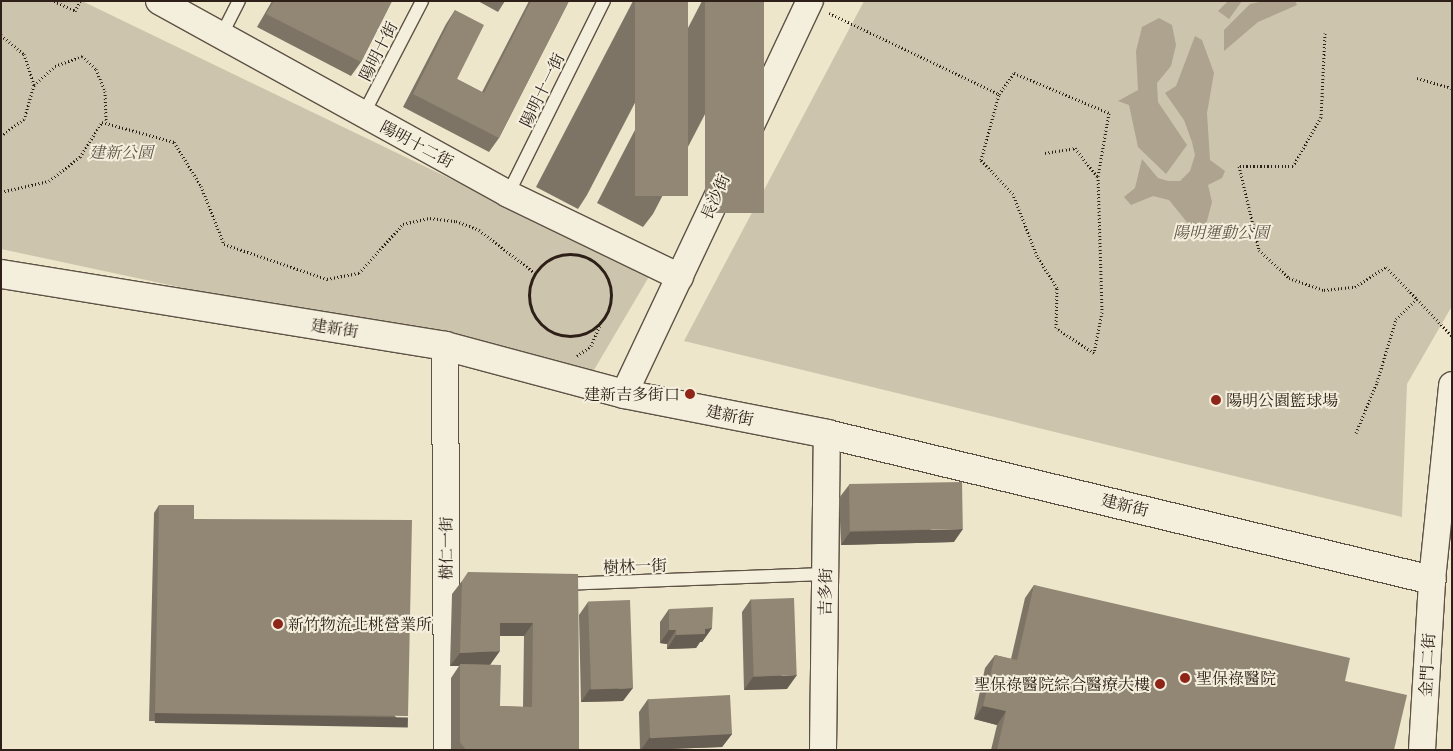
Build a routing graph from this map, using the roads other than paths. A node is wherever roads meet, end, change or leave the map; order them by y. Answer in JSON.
{"nodes":[{"id":1,"x":158,"y":1,"type":"edge"},
{"id":2,"x":239,"y":1,"type":"edge"},
{"id":3,"x":422,"y":1,"type":"edge"},
{"id":4,"x":604,"y":1,"type":"edge"},
{"id":5,"x":807,"y":2,"type":"edge"},
{"id":6,"x":221,"y":36,"type":"junction"},
{"id":7,"x":363,"y":115,"type":"junction"},
{"id":8,"x":508,"y":194,"type":"junction"},
{"id":9,"x":1,"y":274,"type":"edge"},
{"id":10,"x":680,"y":277,"type":"junction"},
{"id":11,"x":445,"y":346,"type":"junction"},
{"id":12,"x":1452,"y":385,"type":"edge"},
{"id":13,"x":624,"y":394,"type":"junction"},
{"id":14,"x":827,"y":434,"type":"junction"},
{"id":15,"x":825,"y":574,"type":"junction"},
{"id":16,"x":544,"y":584,"type":"edge"},
{"id":17,"x":1442,"y":584,"type":"edge"},
{"id":18,"x":446,"y":750,"type":"edge"},
{"id":19,"x":823,"y":750,"type":"edge"},
{"id":20,"x":1422,"y":750,"type":"edge"}],
"edges":[{"from":1,"to":6,"type":"street","name":"陽明十二街"},
{"from":2,"to":6,"type":"lane"},
{"from":3,"to":7,"type":"lane","name":"陽明十街"},
{"from":4,"to":8,"type":"lane","name":"陽明十一街"},
{"from":5,"to":10,"type":"street","name":"長沙街"},
{"from":6,"to":7,"type":"street","name":"陽明十二街"},
{"from":7,"to":8,"type":"street","name":"陽明十二街"},
{"from":8,"to":10,"type":"street","name":"陽明十二街"},
{"from":9,"to":11,"type":"street","name":"建新街"},
{"from":10,"to":13,"type":"street","name":"長沙街"},
{"from":11,"to":13,"type":"street","name":"建新街"},
{"from":11,"to":18,"type":"street","name":"樹仁一街"},
{"from":12,"to":17,"type":"street","name":"金門二街"},
{"from":13,"to":14,"type":"street","name":"建新街"},
{"from":14,"to":15,"type":"street","name":"吉多街"},
{"from":14,"to":17,"type":"street","name":"建新街"},
{"from":15,"to":16,"type":"lane","name":"樹林一街"},
{"from":15,"to":19,"type":"street","name":"吉多街"},
{"from":17,"to":20,"type":"street","name":"金門二街"}]}
